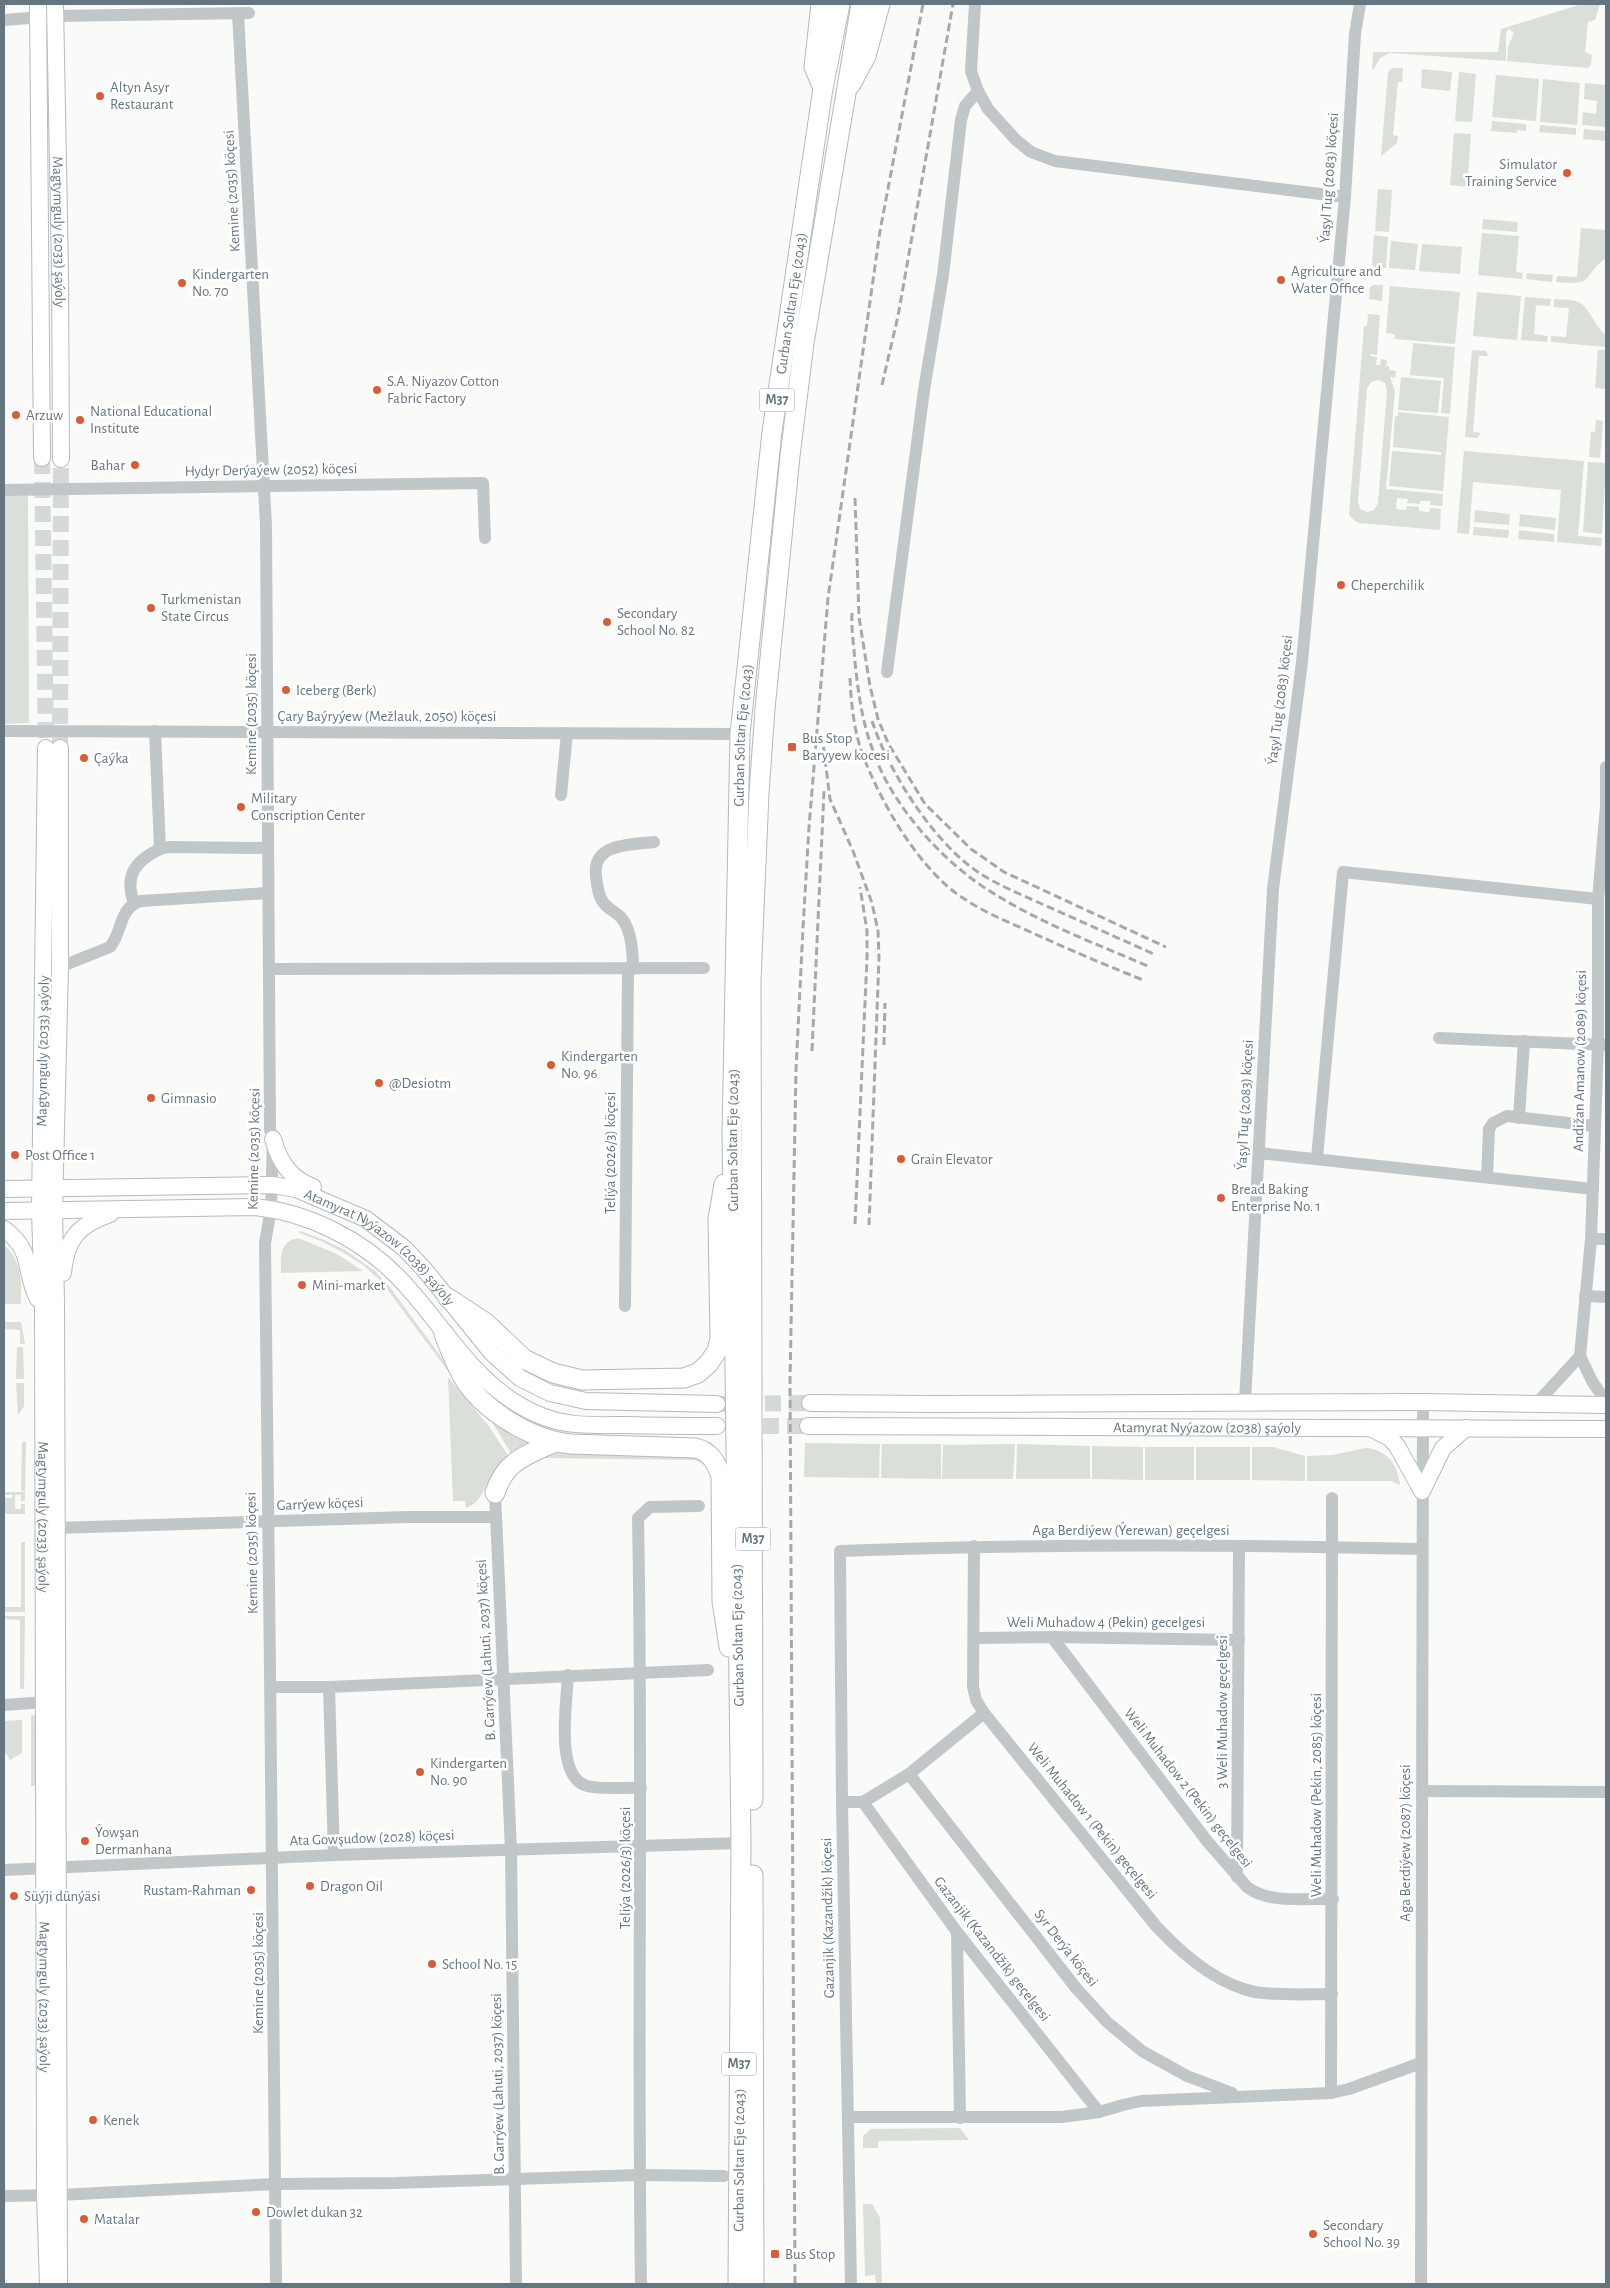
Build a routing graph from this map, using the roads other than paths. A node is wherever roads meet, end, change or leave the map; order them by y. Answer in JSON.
{"nodes":[{"id":1,"x":821,"y":4,"type":"edge"},
{"id":2,"x":840,"y":4,"type":"edge"},
{"id":3,"x":861,"y":4,"type":"edge"},
{"id":4,"x":880,"y":4,"type":"edge"},
{"id":5,"x":975,"y":4,"type":"edge"},
{"id":6,"x":1360,"y":4,"type":"edge"},
{"id":7,"x":38,"y":10,"type":"edge"},
{"id":8,"x":55,"y":10,"type":"edge"},
{"id":9,"x":4,"y":20,"type":"edge"},
{"id":10,"x":823,"y":88,"type":"junction"},
{"id":11,"x":978,"y":92,"type":"junction"},
{"id":12,"x":844,"y":98,"type":"junction"},
{"id":13,"x":1345,"y":197,"type":"junction"},
{"id":14,"x":42,"y":458,"type":"tunnel mouth"},
{"id":15,"x":61,"y":459,"type":"tunnel mouth"},
{"id":16,"x":265,"y":486,"type":"junction"},
{"id":17,"x":4,"y":490,"type":"edge"},
{"id":18,"x":485,"y":538,"type":"dead end"},
{"id":19,"x":887,"y":672,"type":"dead end"},
{"id":20,"x":4,"y":732,"type":"edge"},
{"id":21,"x":155,"y":732,"type":"junction"},
{"id":22,"x":267,"y":732,"type":"junction"},
{"id":23,"x":567,"y":733,"type":"junction"},
{"id":24,"x":740,"y":734,"type":"junction"},
{"id":25,"x":1606,"y":767,"type":"edge"},
{"id":26,"x":561,"y":795,"type":"dead end"},
{"id":27,"x":1606,"y":806,"type":"edge"},
{"id":28,"x":654,"y":842,"type":"dead end"},
{"id":29,"x":268,"y":848,"type":"junction"},
{"id":30,"x":160,"y":849,"type":"junction"},
{"id":31,"x":268,"y":893,"type":"junction"},
{"id":32,"x":1598,"y":899,"type":"junction"},
{"id":33,"x":134,"y":904,"type":"junction"},
{"id":34,"x":60,"y":967,"type":"junction"},
{"id":35,"x":704,"y":968,"type":"dead end"},
{"id":36,"x":269,"y":969,"type":"junction"},
{"id":37,"x":631,"y":969,"type":"junction"},
{"id":38,"x":1439,"y":1038,"type":"dead end"},
{"id":39,"x":1524,"y":1041,"type":"junction"},
{"id":40,"x":1602,"y":1045,"type":"edge"},
{"id":41,"x":1519,"y":1118,"type":"junction"},
{"id":42,"x":1599,"y":1130,"type":"edge"},
{"id":43,"x":732,"y":1134,"type":"junction"},
{"id":44,"x":273,"y":1139,"type":"junction"},
{"id":45,"x":1259,"y":1153,"type":"junction"},
{"id":46,"x":1317,"y":1158,"type":"junction"},
{"id":47,"x":1487,"y":1177,"type":"junction"},
{"id":48,"x":273,"y":1185,"type":"junction"},
{"id":49,"x":4,"y":1189,"type":"edge"},
{"id":50,"x":48,"y":1189,"type":"junction"},
{"id":51,"x":1593,"y":1189,"type":"junction"},
{"id":52,"x":129,"y":1209,"type":"junction"},
{"id":53,"x":271,"y":1209,"type":"junction"},
{"id":54,"x":47,"y":1210,"type":"junction"},
{"id":55,"x":4,"y":1211,"type":"edge"},
{"id":56,"x":366,"y":1219,"type":"junction"},
{"id":57,"x":4,"y":1230,"type":"edge"},
{"id":58,"x":1591,"y":1239,"type":"junction"},
{"id":59,"x":1606,"y":1239,"type":"edge"},
{"id":60,"x":1585,"y":1296,"type":"junction"},
{"id":61,"x":1606,"y":1297,"type":"edge"},
{"id":62,"x":448,"y":1298,"type":"junction"},
{"id":63,"x":50,"y":1305,"type":"junction"},
{"id":64,"x":625,"y":1306,"type":"dead end"},
{"id":65,"x":444,"y":1334,"type":"junction"},
{"id":66,"x":1580,"y":1356,"type":"junction"},
{"id":67,"x":1245,"y":1402,"type":"junction"},
{"id":68,"x":1422,"y":1402,"type":"junction"},
{"id":69,"x":810,"y":1403,"type":"tunnel mouth"},
{"id":70,"x":1606,"y":1403,"type":"edge"},
{"id":71,"x":717,"y":1404,"type":"tunnel mouth"},
{"id":72,"x":1536,"y":1404,"type":"junction"},
{"id":73,"x":717,"y":1426,"type":"dead end"},
{"id":74,"x":808,"y":1426,"type":"tunnel mouth"},
{"id":75,"x":1370,"y":1428,"type":"junction"},
{"id":76,"x":1422,"y":1428,"type":"junction"},
{"id":77,"x":1466,"y":1428,"type":"junction"},
{"id":78,"x":1606,"y":1429,"type":"edge"},
{"id":79,"x":555,"y":1442,"type":"junction"},
{"id":80,"x":1422,"y":1491,"type":"junction"},
{"id":81,"x":495,"y":1494,"type":"joint"},
{"id":82,"x":1332,"y":1498,"type":"dead end"},
{"id":83,"x":699,"y":1506,"type":"dead end"},
{"id":84,"x":495,"y":1517,"type":"junction"},
{"id":85,"x":267,"y":1522,"type":"junction"},
{"id":86,"x":56,"y":1528,"type":"junction"},
{"id":87,"x":974,"y":1546,"type":"junction"},
{"id":88,"x":1239,"y":1547,"type":"junction"},
{"id":89,"x":1330,"y":1547,"type":"junction"},
{"id":90,"x":1421,"y":1550,"type":"junction"},
{"id":91,"x":840,"y":1551,"type":"joint"},
{"id":92,"x":1052,"y":1637,"type":"junction"},
{"id":93,"x":974,"y":1638,"type":"junction"},
{"id":94,"x":1239,"y":1640,"type":"junction"},
{"id":95,"x":708,"y":1670,"type":"dead end"},
{"id":96,"x":641,"y":1672,"type":"junction"},
{"id":97,"x":568,"y":1675,"type":"junction"},
{"id":98,"x":503,"y":1678,"type":"junction"},
{"id":99,"x":271,"y":1687,"type":"junction"},
{"id":100,"x":330,"y":1687,"type":"junction"},
{"id":101,"x":45,"y":1702,"type":"junction"},
{"id":102,"x":4,"y":1705,"type":"edge"},
{"id":103,"x":739,"y":1705,"type":"junction"},
{"id":104,"x":984,"y":1713,"type":"junction"},
{"id":105,"x":908,"y":1774,"type":"junction"},
{"id":106,"x":641,"y":1788,"type":"junction"},
{"id":107,"x":1422,"y":1791,"type":"junction"},
{"id":108,"x":1606,"y":1792,"type":"edge"},
{"id":109,"x":842,"y":1802,"type":"junction"},
{"id":110,"x":863,"y":1802,"type":"junction"},
{"id":111,"x":741,"y":1843,"type":"junction"},
{"id":112,"x":641,"y":1846,"type":"junction"},
{"id":113,"x":511,"y":1850,"type":"junction"},
{"id":114,"x":334,"y":1855,"type":"junction"},
{"id":115,"x":273,"y":1858,"type":"junction"},
{"id":116,"x":51,"y":1868,"type":"junction"},
{"id":117,"x":4,"y":1870,"type":"edge"},
{"id":118,"x":1237,"y":1877,"type":"junction"},
{"id":119,"x":1332,"y":1899,"type":"junction"},
{"id":120,"x":957,"y":1932,"type":"junction"},
{"id":121,"x":1332,"y":1994,"type":"junction"},
{"id":122,"x":1421,"y":2063,"type":"junction"},
{"id":123,"x":1331,"y":2093,"type":"junction"},
{"id":124,"x":1237,"y":2095,"type":"junction"},
{"id":125,"x":1099,"y":2112,"type":"junction"},
{"id":126,"x":849,"y":2117,"type":"junction"},
{"id":127,"x":960,"y":2118,"type":"junction"},
{"id":128,"x":639,"y":2175,"type":"junction"},
{"id":129,"x":724,"y":2176,"type":"dead end"},
{"id":130,"x":515,"y":2179,"type":"junction"},
{"id":131,"x":276,"y":2184,"type":"junction"},
{"id":132,"x":52,"y":2195,"type":"junction"},
{"id":133,"x":4,"y":2196,"type":"edge"},
{"id":134,"x":48,"y":2284,"type":"edge"},
{"id":135,"x":59,"y":2284,"type":"edge"},
{"id":136,"x":276,"y":2284,"type":"edge"},
{"id":137,"x":516,"y":2284,"type":"edge"},
{"id":138,"x":641,"y":2284,"type":"edge"},
{"id":139,"x":738,"y":2284,"type":"edge"},
{"id":140,"x":754,"y":2284,"type":"edge"},
{"id":141,"x":851,"y":2284,"type":"edge"},
{"id":142,"x":1421,"y":2284,"type":"edge"}],
"edges":[{"from":1,"to":10,"type":"highway"},
{"from":2,"to":10,"type":"highway","name":"Gurban Soltan Eje (2043)","number":"M37"},
{"from":3,"to":12,"type":"highway","name":"Gurban Soltan Eje (2043)","number":"M37"},
{"from":4,"to":12,"type":"highway"},
{"from":5,"to":11,"type":"street"},
{"from":6,"to":13,"type":"street","name":"Ýaşyl Tug (2083) köçesi"},
{"from":7,"to":8,"type":"street"},
{"from":7,"to":9,"type":"street"},
{"from":7,"to":14,"type":"main road","name":"Magtymguly (2033) şaýoly"},
{"from":8,"to":15,"type":"main road","name":"Magtymguly (2033) şaýoly"},
{"from":8,"to":16,"type":"street","name":"Kemine (2035) köçesi"},
{"from":10,"to":24,"type":"highway","name":"Gurban Soltan Eje (2043)","number":"M37"},
{"from":11,"to":13,"type":"street"},
{"from":11,"to":19,"type":"street"},
{"from":12,"to":140,"type":"highway","name":"Gurban Soltan Eje (2043)","number":"M37"},
{"from":13,"to":45,"type":"street","name":"Ýaşyl Tug (2083) köçesi"},
{"from":16,"to":17,"type":"street","name":"Hydyr Derýaýew (2052) köçesi"},
{"from":16,"to":18,"type":"street","name":"Hydyr Derýaýew (2052) köçesi"},
{"from":16,"to":22,"type":"street","name":"Kemine (2035) köçesi"},
{"from":20,"to":21,"type":"street","name":"Çary Baýryýew (Mežlauk, 2050) köçesi"},
{"from":21,"to":22,"type":"street","name":"Çary Baýryýew (Mežlauk, 2050) köçesi"},
{"from":21,"to":30,"type":"street"},
{"from":22,"to":23,"type":"street","name":"Çary Baýryýew (Mežlauk, 2050) köçesi"},
{"from":22,"to":29,"type":"street","name":"Kemine (2035) köçesi"},
{"from":23,"to":24,"type":"street","name":"Çary Baýryýew (Mežlauk, 2050) köçesi"},
{"from":23,"to":26,"type":"street"},
{"from":24,"to":43,"type":"highway","name":"Gurban Soltan Eje (2043)","number":"M37"},
{"from":25,"to":27,"type":"street","name":"Andižan Amanow (2089) köçesi"},
{"from":27,"to":32,"type":"street","name":"Andižan Amanow (2089) köçesi"},
{"from":28,"to":37,"type":"street","name":"Teliýa (2026/3) köçesi"},
{"from":29,"to":30,"type":"street"},
{"from":29,"to":31,"type":"street","name":"Kemine (2035) köçesi"},
{"from":30,"to":33,"type":"street"},
{"from":31,"to":33,"type":"street"},
{"from":31,"to":36,"type":"street","name":"Kemine (2035) köçesi"},
{"from":32,"to":40,"type":"street","name":"Andižan Amanow (2089) köçesi"},
{"from":32,"to":46,"type":"street"},
{"from":33,"to":34,"type":"street"},
{"from":34,"to":50,"type":"main road","name":"Magtymguly (2033) şaýoly"},
{"from":34,"to":50,"type":"main road","name":"Magtymguly (2033) şaýoly"},
{"from":35,"to":37,"type":"street"},
{"from":36,"to":37,"type":"street"},
{"from":36,"to":44,"type":"street","name":"Kemine (2035) köçesi"},
{"from":37,"to":64,"type":"street","name":"Teliýa (2026/3) köçesi"},
{"from":38,"to":39,"type":"street"},
{"from":39,"to":40,"type":"street"},
{"from":39,"to":41,"type":"street"},
{"from":40,"to":42,"type":"street","name":"Andižan Amanow (2089) köçesi"},
{"from":41,"to":42,"type":"street"},
{"from":41,"to":47,"type":"street"},
{"from":42,"to":51,"type":"street","name":"Andižan Amanow (2089) köçesi"},
{"from":43,"to":62,"type":"highway"},
{"from":43,"to":103,"type":"highway","name":"Gurban Soltan Eje (2043)","number":"M37"},
{"from":44,"to":48,"type":"street","name":"Kemine (2035) köçesi"},
{"from":44,"to":56,"type":"main road"},
{"from":45,"to":46,"type":"street"},
{"from":45,"to":67,"type":"street","name":"Ýaşyl Tug (2083) köçesi"},
{"from":46,"to":47,"type":"street"},
{"from":47,"to":51,"type":"street"},
{"from":48,"to":50,"type":"main road","name":"Atamyrat Nyýazow (2038) şaýoly"},
{"from":48,"to":53,"type":"street","name":"Kemine (2035) köçesi"},
{"from":48,"to":56,"type":"main road","name":"Atamyrat Nyýazow (2038) şaýoly"},
{"from":49,"to":50,"type":"main road","name":"Atamyrat Nyýazow (2038) şaýoly"},
{"from":50,"to":54,"type":"main road","name":"Magtymguly (2033) şaýoly"},
{"from":51,"to":58,"type":"street","name":"Andižan Amanow (2089) köçesi"},
{"from":52,"to":53,"type":"main road","name":"Atamyrat Nyýazow (2038) şaýoly"},
{"from":52,"to":54,"type":"main road","name":"Atamyrat Nyýazow (2038) şaýoly"},
{"from":52,"to":63,"type":"main road"},
{"from":53,"to":65,"type":"main road","name":"Atamyrat Nyýazow (2038) şaýoly"},
{"from":53,"to":85,"type":"street","name":"Kemine (2035) köçesi"},
{"from":54,"to":55,"type":"main road","name":"Atamyrat Nyýazow (2038) şaýoly"},
{"from":54,"to":63,"type":"main road","name":"Magtymguly (2033) şaýoly"},
{"from":56,"to":62,"type":"main road","name":"Atamyrat Nyýazow (2038) şaýoly"},
{"from":57,"to":63,"type":"main road"},
{"from":58,"to":59,"type":"street"},
{"from":58,"to":60,"type":"street","name":"Andižan Amanow (2089) köçesi"},
{"from":60,"to":61,"type":"street"},
{"from":60,"to":66,"type":"street","name":"Andižan Amanow (2089) köçesi"},
{"from":62,"to":71,"type":"main road","name":"Atamyrat Nyýazow (2038) şaýoly"},
{"from":63,"to":86,"type":"main road","name":"Magtymguly (2033) şaýoly"},
{"from":63,"to":101,"type":"main road","name":"Magtymguly (2033) şaýoly"},
{"from":65,"to":73,"type":"main road","name":"Atamyrat Nyýazow (2038) şaýoly"},
{"from":65,"to":79,"type":"highway"},
{"from":66,"to":70,"type":"street"},
{"from":66,"to":72,"type":"street"},
{"from":67,"to":68,"type":"main road","name":"Atamyrat Nyýazow (2038) şaýoly"},
{"from":67,"to":69,"type":"main road","name":"Atamyrat Nyýazow (2038) şaýoly"},
{"from":68,"to":72,"type":"main road","name":"Atamyrat Nyýazow (2038) şaýoly"},
{"from":68,"to":76,"type":"street","name":"Aga Berdiýew (2087) köçesi"},
{"from":70,"to":72,"type":"main road","name":"Atamyrat Nyýazow (2038) şaýoly"},
{"from":74,"to":75,"type":"main road","name":"Atamyrat Nyýazow (2038) şaýoly"},
{"from":75,"to":76,"type":"main road","name":"Atamyrat Nyýazow (2038) şaýoly"},
{"from":75,"to":80,"type":"main road"},
{"from":76,"to":77,"type":"main road","name":"Atamyrat Nyýazow (2038) şaýoly"},
{"from":76,"to":80,"type":"street","name":"Aga Berdiýew (2087) köçesi"},
{"from":77,"to":78,"type":"main road","name":"Atamyrat Nyýazow (2038) şaýoly"},
{"from":77,"to":80,"type":"main road"},
{"from":79,"to":81,"type":"highway"},
{"from":79,"to":103,"type":"highway"},
{"from":80,"to":90,"type":"street","name":"Aga Berdiýew (2087) köçesi"},
{"from":81,"to":84,"type":"street","name":"B. Garrýew (Lahuti, 2037) köçesi"},
{"from":82,"to":89,"type":"street","name":"Weli Muhadow (Pekin, 2085) köçesi"},
{"from":83,"to":96,"type":"street","name":"Teliýa (2026/3) köçesi"},
{"from":84,"to":85,"type":"street","name":"Garrýew köçesi"},
{"from":84,"to":98,"type":"street","name":"B. Garrýew (Lahuti, 2037) köçesi"},
{"from":85,"to":86,"type":"street","name":"Garrýew köçesi"},
{"from":85,"to":99,"type":"street","name":"Kemine (2035) köçesi"},
{"from":86,"to":116,"type":"main road","name":"Magtymguly (2033) şaýoly"},
{"from":87,"to":88,"type":"street","name":"Aga Berdiýew (Ýerewan) geçelgesi"},
{"from":87,"to":91,"type":"street","name":"Aga Berdiýew (Ýerewan) geçelgesi"},
{"from":87,"to":93,"type":"street","name":"Weli Muhadow 1 (Pekin) geçelgesi"},
{"from":88,"to":89,"type":"street","name":"Aga Berdiýew (Ýerewan) geçelgesi"},
{"from":88,"to":94,"type":"street","name":"3 Weli Muhadow geçelgesi"},
{"from":89,"to":90,"type":"street","name":"Aga Berdiýew (Ýerewan) geçelgesi"},
{"from":89,"to":119,"type":"street","name":"Weli Muhadow (Pekin, 2085) köçesi"},
{"from":90,"to":107,"type":"street","name":"Aga Berdiýew (2087) köçesi"},
{"from":91,"to":109,"type":"street","name":"Gazanjik (Kazandžik) köçesi"},
{"from":92,"to":93,"type":"street","name":"Weli Muhadow 4 (Pekin) gecelgesi"},
{"from":92,"to":94,"type":"street","name":"Weli Muhadow 4 (Pekin) gecelgesi"},
{"from":92,"to":118,"type":"street","name":"Weli Muhadow 2 (Pekin) geçelgesi"},
{"from":93,"to":104,"type":"street","name":"Weli Muhadow 1 (Pekin) geçelgesi"},
{"from":94,"to":118,"type":"street","name":"3 Weli Muhadow geçelgesi"},
{"from":95,"to":96,"type":"street"},
{"from":96,"to":97,"type":"street"},
{"from":96,"to":106,"type":"street","name":"Teliýa (2026/3) köçesi"},
{"from":97,"to":98,"type":"street"},
{"from":97,"to":106,"type":"street"},
{"from":98,"to":100,"type":"street"},
{"from":98,"to":113,"type":"street","name":"B. Garrýew (Lahuti, 2037) köçesi"},
{"from":99,"to":100,"type":"street"},
{"from":99,"to":115,"type":"street","name":"Kemine (2035) köçesi"},
{"from":100,"to":114,"type":"street"},
{"from":101,"to":102,"type":"street"},
{"from":101,"to":116,"type":"main road","name":"Magtymguly (2033) şaýoly"},
{"from":103,"to":111,"type":"highway","name":"Gurban Soltan Eje (2043)","number":"M37"},
{"from":104,"to":105,"type":"street"},
{"from":104,"to":121,"type":"street","name":"Weli Muhadow 1 (Pekin) geçelgesi"},
{"from":105,"to":110,"type":"street"},
{"from":105,"to":124,"type":"street","name":"Syr Derýa köçesi"},
{"from":106,"to":112,"type":"street","name":"Teliýa (2026/3) köçesi"},
{"from":107,"to":108,"type":"street"},
{"from":107,"to":122,"type":"street","name":"Aga Berdiýew (2087) köçesi"},
{"from":109,"to":110,"type":"street"},
{"from":109,"to":126,"type":"street","name":"Gazanjik (Kazandžik) köçesi"},
{"from":110,"to":120,"type":"street","name":"Gazanjik (Kazandžik) geçelgesi"},
{"from":111,"to":112,"type":"street","name":"Ata Gowşudow (2028) köçesi"},
{"from":111,"to":139,"type":"highway","name":"Gurban Soltan Eje (2043)","number":"M37"},
{"from":112,"to":113,"type":"street","name":"Ata Gowşudow (2028) köçesi"},
{"from":112,"to":128,"type":"street","name":"Teliýa (2026/3) köçesi"},
{"from":113,"to":114,"type":"street","name":"Ata Gowşudow (2028) köçesi"},
{"from":113,"to":130,"type":"street","name":"B. Garrýew (Lahuti, 2037) köçesi"},
{"from":114,"to":115,"type":"street","name":"Ata Gowşudow (2028) köçesi"},
{"from":115,"to":116,"type":"street","name":"Ata Gowşudow (2028) köçesi"},
{"from":115,"to":131,"type":"street","name":"Kemine (2035) köçesi"},
{"from":116,"to":117,"type":"street","name":"Ata Gowşudow (2028) köçesi"},
{"from":116,"to":132,"type":"main road","name":"Magtymguly (2033) şaýoly"},
{"from":118,"to":119,"type":"street","name":"Weli Muhadow 2 (Pekin) geçelgesi"},
{"from":119,"to":121,"type":"street","name":"Weli Muhadow (Pekin, 2085) köçesi"},
{"from":120,"to":125,"type":"street","name":"Gazanjik (Kazandžik) geçelgesi"},
{"from":120,"to":127,"type":"street"},
{"from":121,"to":123,"type":"street","name":"Weli Muhadow (Pekin, 2085) köçesi"},
{"from":122,"to":123,"type":"street"},
{"from":122,"to":142,"type":"street","name":"Aga Berdiýew (2087) köçesi"},
{"from":123,"to":124,"type":"street"},
{"from":124,"to":125,"type":"street"},
{"from":125,"to":127,"type":"street"},
{"from":126,"to":127,"type":"street"},
{"from":126,"to":141,"type":"street","name":"Gazanjik (Kazandžik) köçesi"},
{"from":128,"to":129,"type":"street"},
{"from":128,"to":130,"type":"street"},
{"from":128,"to":138,"type":"street","name":"Teliýa (2026/3) köçesi"},
{"from":130,"to":131,"type":"street"},
{"from":130,"to":137,"type":"street","name":"B. Garrýew (Lahuti, 2037) köçesi"},
{"from":131,"to":132,"type":"street"},
{"from":131,"to":136,"type":"street","name":"Kemine (2035) köçesi"},
{"from":132,"to":133,"type":"street"},
{"from":132,"to":134,"type":"main road","name":"Magtymguly (2033) şaýoly"},
{"from":132,"to":135,"type":"main road","name":"Magtymguly (2033) şaýoly"}]}
